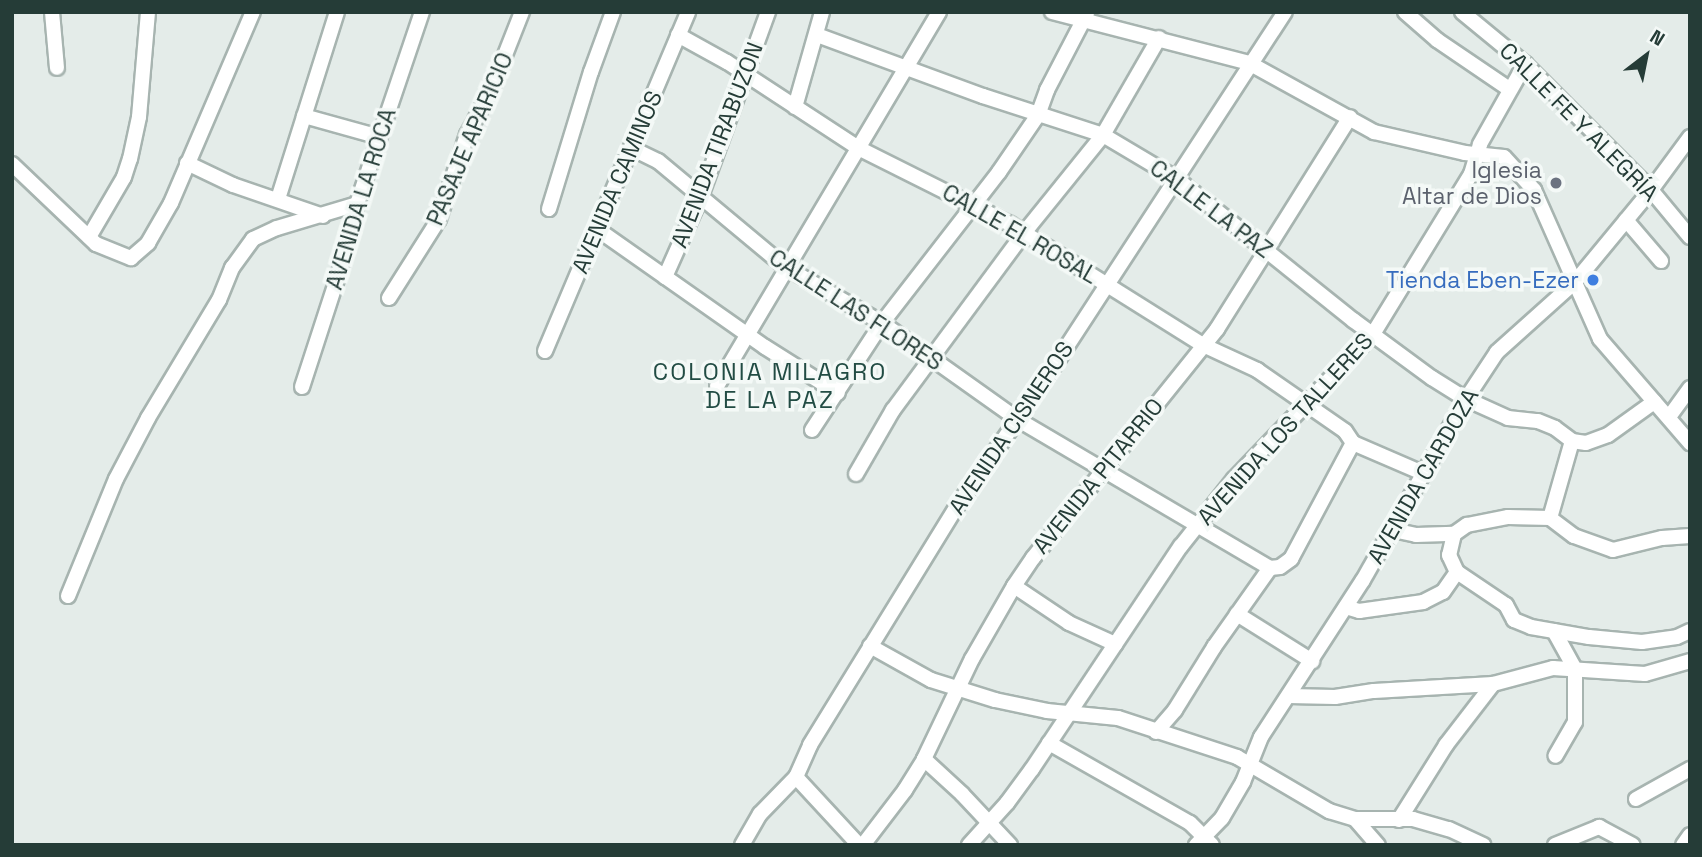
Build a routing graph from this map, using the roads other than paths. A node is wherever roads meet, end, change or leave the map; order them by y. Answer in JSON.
{"nodes":[{"id":1,"x":52,"y":12,"type":"edge"},
{"id":2,"x":148,"y":12,"type":"edge"},
{"id":3,"x":253,"y":12,"type":"edge"},
{"id":4,"x":337,"y":12,"type":"edge"},
{"id":5,"x":422,"y":12,"type":"edge"},
{"id":6,"x":522,"y":12,"type":"edge"},
{"id":7,"x":613,"y":12,"type":"edge"},
{"id":8,"x":688,"y":12,"type":"edge"},
{"id":9,"x":768,"y":12,"type":"edge"},
{"id":10,"x":822,"y":12,"type":"edge"},
{"id":11,"x":939,"y":12,"type":"edge"},
{"id":12,"x":1052,"y":12,"type":"edge"},
{"id":13,"x":1285,"y":12,"type":"edge"},
{"id":14,"x":1405,"y":12,"type":"edge"},
{"id":15,"x":1462,"y":12,"type":"edge"},
{"id":16,"x":1086,"y":16,"type":"edge"},
{"id":17,"x":817,"y":34,"type":"junction"},
{"id":18,"x":678,"y":35,"type":"junction"},
{"id":19,"x":1158,"y":38,"type":"junction"},
{"id":20,"x":1249,"y":63,"type":"junction"},
{"id":21,"x":1525,"y":64,"type":"junction"},
{"id":22,"x":57,"y":68,"type":"dead end"},
{"id":23,"x":906,"y":69,"type":"junction"},
{"id":24,"x":745,"y":75,"type":"junction"},
{"id":25,"x":1509,"y":89,"type":"junction"},
{"id":26,"x":795,"y":107,"type":"junction"},
{"id":27,"x":1038,"y":115,"type":"junction"},
{"id":28,"x":304,"y":116,"type":"junction"},
{"id":29,"x":1350,"y":117,"type":"junction"},
{"id":30,"x":1102,"y":135,"type":"junction"},
{"id":31,"x":379,"y":137,"type":"junction"},
{"id":32,"x":1690,"y":137,"type":"edge"},
{"id":33,"x":631,"y":148,"type":"junction"},
{"id":34,"x":860,"y":149,"type":"junction"},
{"id":35,"x":1477,"y":155,"type":"junction"},
{"id":36,"x":187,"y":163,"type":"junction"},
{"id":37,"x":12,"y":164,"type":"edge"},
{"id":38,"x":1177,"y":179,"type":"junction"},
{"id":39,"x":1651,"y":190,"type":"junction"},
{"id":40,"x":701,"y":196,"type":"junction"},
{"id":41,"x":278,"y":199,"type":"junction"},
{"id":42,"x":357,"y":204,"type":"junction"},
{"id":43,"x":972,"y":205,"type":"junction"},
{"id":44,"x":549,"y":209,"type":"dead end"},
{"id":45,"x":323,"y":216,"type":"junction"},
{"id":46,"x":1626,"y":220,"type":"junction"},
{"id":47,"x":597,"y":229,"type":"junction"},
{"id":48,"x":1024,"y":233,"type":"junction"},
{"id":49,"x":89,"y":237,"type":"junction"},
{"id":50,"x":1690,"y":237,"type":"edge"},
{"id":51,"x":1266,"y":251,"type":"junction"},
{"id":52,"x":1661,"y":261,"type":"dead end"},
{"id":53,"x":785,"y":267,"type":"junction"},
{"id":54,"x":666,"y":277,"type":"junction"},
{"id":55,"x":1575,"y":282,"type":"junction"},
{"id":56,"x":1107,"y":284,"type":"junction"},
{"id":57,"x":389,"y":298,"type":"dead end"},
{"id":58,"x":882,"y":323,"type":"junction"},
{"id":59,"x":747,"y":334,"type":"junction"},
{"id":60,"x":1373,"y":334,"type":"junction"},
{"id":61,"x":1203,"y":345,"type":"junction"},
{"id":62,"x":545,"y":351,"type":"dead end"},
{"id":63,"x":932,"y":359,"type":"junction"},
{"id":64,"x":717,"y":386,"type":"dead end"},
{"id":65,"x":302,"y":387,"type":"dead end"},
{"id":66,"x":1690,"y":388,"type":"edge"},
{"id":67,"x":838,"y":393,"type":"junction"},
{"id":68,"x":1466,"y":400,"type":"junction"},
{"id":69,"x":1654,"y":402,"type":"junction"},
{"id":70,"x":1308,"y":404,"type":"junction"},
{"id":71,"x":1669,"y":418,"type":"junction"},
{"id":72,"x":1017,"y":419,"type":"junction"},
{"id":73,"x":812,"y":430,"type":"dead end"},
{"id":74,"x":1353,"y":443,"type":"junction"},
{"id":75,"x":1690,"y":443,"type":"edge"},
{"id":76,"x":1572,"y":445,"type":"junction"},
{"id":77,"x":1105,"y":471,"type":"junction"},
{"id":78,"x":856,"y":474,"type":"dead end"},
{"id":79,"x":1424,"y":474,"type":"junction"},
{"id":80,"x":1550,"y":518,"type":"junction"},
{"id":81,"x":1197,"y":526,"type":"junction"},
{"id":82,"x":1393,"y":530,"type":"junction"},
{"id":83,"x":1454,"y":534,"type":"junction"},
{"id":84,"x":1690,"y":536,"type":"edge"},
{"id":85,"x":1270,"y":568,"type":"junction"},
{"id":86,"x":1457,"y":572,"type":"junction"},
{"id":87,"x":1014,"y":586,"type":"junction"},
{"id":88,"x":68,"y":596,"type":"dead end"},
{"id":89,"x":1346,"y":607,"type":"junction"},
{"id":90,"x":1237,"y":614,"type":"junction"},
{"id":91,"x":1554,"y":631,"type":"junction"},
{"id":92,"x":1690,"y":631,"type":"edge"},
{"id":93,"x":1115,"y":645,"type":"junction"},
{"id":94,"x":870,"y":646,"type":"junction"},
{"id":95,"x":1312,"y":661,"type":"junction"},
{"id":96,"x":1690,"y":661,"type":"edge"},
{"id":97,"x":1575,"y":668,"type":"junction"},
{"id":98,"x":1493,"y":684,"type":"junction"},
{"id":99,"x":958,"y":688,"type":"junction"},
{"id":100,"x":1289,"y":696,"type":"junction"},
{"id":101,"x":1068,"y":713,"type":"junction"},
{"id":102,"x":1156,"y":733,"type":"junction"},
{"id":103,"x":1049,"y":743,"type":"junction"},
{"id":104,"x":1555,"y":756,"type":"dead end"},
{"id":105,"x":924,"y":759,"type":"junction"},
{"id":106,"x":1250,"y":766,"type":"junction"},
{"id":107,"x":1690,"y":769,"type":"edge"},
{"id":108,"x":796,"y":777,"type":"junction"},
{"id":109,"x":1636,"y":799,"type":"dead end"},
{"id":110,"x":1355,"y":819,"type":"junction"},
{"id":111,"x":1399,"y":820,"type":"junction"},
{"id":112,"x":989,"y":822,"type":"junction"},
{"id":113,"x":1204,"y":842,"type":"edge"},
{"id":114,"x":742,"y":845,"type":"edge"},
{"id":115,"x":861,"y":845,"type":"edge"},
{"id":116,"x":968,"y":845,"type":"edge"},
{"id":117,"x":1010,"y":845,"type":"edge"},
{"id":118,"x":1378,"y":845,"type":"edge"},
{"id":119,"x":1483,"y":845,"type":"edge"},
{"id":120,"x":1555,"y":845,"type":"edge"},
{"id":121,"x":1633,"y":845,"type":"edge"}],
"edges":[{"from":1,"to":22,"type":"street"},
{"from":2,"to":49,"type":"street"},
{"from":3,"to":36,"type":"street"},
{"from":4,"to":28,"type":"street"},
{"from":5,"to":31,"type":"street","name":"AVENIDA LA ROCA"},
{"from":6,"to":57,"type":"street","name":"PASAJE APARICIO"},
{"from":7,"to":44,"type":"street"},
{"from":8,"to":18,"type":"street","name":"AVENIDA CAMINOS"},
{"from":9,"to":24,"type":"street","name":"AVENIDA TIRABUZON"},
{"from":10,"to":17,"type":"street"},
{"from":11,"to":23,"type":"street"},
{"from":12,"to":16,"type":"street"},
{"from":13,"to":20,"type":"street","name":"AVENIDA CISNEROS"},
{"from":14,"to":25,"type":"street"},
{"from":15,"to":21,"type":"street","name":"CALLE FE Y ALEGRÍA"},
{"from":16,"to":19,"type":"street"},
{"from":16,"to":27,"type":"street"},
{"from":17,"to":23,"type":"street","name":"CALLE LA PAZ"},
{"from":17,"to":26,"type":"street"},
{"from":18,"to":24,"type":"street","name":"CALLE EL ROSAL"},
{"from":18,"to":33,"type":"street","name":"AVENIDA CAMINOS"},
{"from":19,"to":20,"type":"street"},
{"from":19,"to":30,"type":"street"},
{"from":20,"to":29,"type":"street"},
{"from":20,"to":38,"type":"street","name":"AVENIDA CISNEROS"},
{"from":21,"to":25,"type":"street","name":"AVENIDA LOS TALLERES"},
{"from":21,"to":39,"type":"street","name":"CALLE FE Y ALEGRÍA"},
{"from":23,"to":27,"type":"street","name":"CALLE LA PAZ"},
{"from":23,"to":34,"type":"street"},
{"from":24,"to":26,"type":"street","name":"CALLE EL ROSAL"},
{"from":24,"to":40,"type":"street","name":"AVENIDA TIRABUZON"},
{"from":25,"to":35,"type":"street","name":"AVENIDA LOS TALLERES"},
{"from":26,"to":34,"type":"street","name":"CALLE EL ROSAL"},
{"from":27,"to":30,"type":"street","name":"CALLE LA PAZ"},
{"from":27,"to":43,"type":"street"},
{"from":28,"to":31,"type":"street"},
{"from":28,"to":41,"type":"street"},
{"from":29,"to":35,"type":"street"},
{"from":29,"to":51,"type":"street","name":"AVENIDA PITARRIO"},
{"from":30,"to":38,"type":"street","name":"CALLE LA PAZ"},
{"from":30,"to":48,"type":"street"},
{"from":31,"to":42,"type":"street","name":"AVENIDA LA ROCA"},
{"from":32,"to":39,"type":"street","name":"AVENIDA CARDOZA"},
{"from":33,"to":40,"type":"street","name":"CALLE LAS FLORES"},
{"from":33,"to":47,"type":"street","name":"AVENIDA CAMINOS"},
{"from":34,"to":43,"type":"street","name":"CALLE EL ROSAL"},
{"from":34,"to":53,"type":"street"},
{"from":35,"to":55,"type":"street"},
{"from":35,"to":60,"type":"street","name":"AVENIDA LOS TALLERES"},
{"from":36,"to":41,"type":"street"},
{"from":36,"to":49,"type":"street"},
{"from":37,"to":49,"type":"street"},
{"from":38,"to":51,"type":"street","name":"CALLE LA PAZ"},
{"from":38,"to":56,"type":"street","name":"AVENIDA CISNEROS"},
{"from":39,"to":46,"type":"street","name":"AVENIDA CARDOZA"},
{"from":39,"to":50,"type":"street","name":"CALLE FE Y ALEGRÍA"},
{"from":40,"to":53,"type":"street","name":"CALLE LAS FLORES"},
{"from":40,"to":54,"type":"street","name":"AVENIDA TIRABUZON"},
{"from":41,"to":45,"type":"street"},
{"from":42,"to":45,"type":"street"},
{"from":42,"to":65,"type":"street","name":"AVENIDA LA ROCA"},
{"from":43,"to":48,"type":"street","name":"CALLE EL ROSAL"},
{"from":43,"to":58,"type":"street"},
{"from":45,"to":88,"type":"street"},
{"from":46,"to":52,"type":"street"},
{"from":46,"to":55,"type":"street","name":"AVENIDA CARDOZA"},
{"from":47,"to":54,"type":"street"},
{"from":47,"to":62,"type":"street","name":"AVENIDA CAMINOS"},
{"from":48,"to":56,"type":"street","name":"CALLE EL ROSAL"},
{"from":48,"to":63,"type":"street"},
{"from":51,"to":60,"type":"street","name":"CALLE LA PAZ"},
{"from":51,"to":61,"type":"street","name":"AVENIDA PITARRIO"},
{"from":53,"to":58,"type":"street","name":"CALLE LAS FLORES"},
{"from":53,"to":59,"type":"street"},
{"from":54,"to":59,"type":"street"},
{"from":55,"to":68,"type":"street","name":"AVENIDA CARDOZA"},
{"from":55,"to":69,"type":"street"},
{"from":56,"to":61,"type":"street","name":"CALLE EL ROSAL"},
{"from":56,"to":72,"type":"street","name":"AVENIDA CISNEROS"},
{"from":58,"to":63,"type":"street","name":"CALLE LAS FLORES"},
{"from":58,"to":67,"type":"street"},
{"from":59,"to":64,"type":"street"},
{"from":59,"to":67,"type":"street"},
{"from":60,"to":68,"type":"street","name":"CALLE LA PAZ"},
{"from":60,"to":70,"type":"street","name":"AVENIDA LOS TALLERES"},
{"from":61,"to":70,"type":"street","name":"CALLE EL ROSAL"},
{"from":61,"to":77,"type":"street","name":"AVENIDA PITARRIO"},
{"from":63,"to":72,"type":"street","name":"CALLE LAS FLORES"},
{"from":63,"to":78,"type":"street"},
{"from":66,"to":71,"type":"street"},
{"from":67,"to":73,"type":"street"},
{"from":68,"to":76,"type":"street","name":"CALLE LA PAZ"},
{"from":68,"to":79,"type":"street","name":"AVENIDA CARDOZA"},
{"from":69,"to":71,"type":"street"},
{"from":69,"to":76,"type":"street"},
{"from":70,"to":74,"type":"street","name":"CALLE EL ROSAL"},
{"from":70,"to":81,"type":"street","name":"AVENIDA LOS TALLERES"},
{"from":71,"to":75,"type":"street"},
{"from":72,"to":77,"type":"street","name":"CALLE LAS FLORES"},
{"from":72,"to":94,"type":"street","name":"AVENIDA CISNEROS"},
{"from":74,"to":79,"type":"street"},
{"from":74,"to":85,"type":"street"},
{"from":76,"to":80,"type":"street"},
{"from":77,"to":81,"type":"street","name":"CALLE LAS FLORES"},
{"from":77,"to":87,"type":"street","name":"AVENIDA PITARRIO"},
{"from":79,"to":82,"type":"street","name":"AVENIDA CARDOZA"},
{"from":80,"to":83,"type":"street"},
{"from":80,"to":84,"type":"street"},
{"from":81,"to":85,"type":"street","name":"CALLE LAS FLORES"},
{"from":81,"to":93,"type":"street","name":"AVENIDA LOS TALLERES"},
{"from":82,"to":83,"type":"street"},
{"from":82,"to":89,"type":"street","name":"AVENIDA CARDOZA"},
{"from":83,"to":86,"type":"street"},
{"from":85,"to":90,"type":"street"},
{"from":86,"to":89,"type":"street"},
{"from":86,"to":91,"type":"street"},
{"from":87,"to":93,"type":"street"},
{"from":87,"to":99,"type":"street","name":"AVENIDA PITARRIO"},
{"from":89,"to":95,"type":"street","name":"AVENIDA CARDOZA"},
{"from":90,"to":95,"type":"street"},
{"from":90,"to":102,"type":"street"},
{"from":91,"to":92,"type":"street"},
{"from":91,"to":97,"type":"street"},
{"from":93,"to":101,"type":"street","name":"AVENIDA LOS TALLERES"},
{"from":94,"to":99,"type":"street"},
{"from":94,"to":108,"type":"street","name":"AVENIDA CISNEROS"},
{"from":95,"to":100,"type":"street","name":"AVENIDA CARDOZA"},
{"from":96,"to":97,"type":"street"},
{"from":97,"to":98,"type":"street"},
{"from":97,"to":104,"type":"street"},
{"from":98,"to":100,"type":"street"},
{"from":98,"to":111,"type":"street"},
{"from":99,"to":101,"type":"street"},
{"from":99,"to":105,"type":"street","name":"AVENIDA PITARRIO"},
{"from":100,"to":106,"type":"street","name":"AVENIDA CARDOZA"},
{"from":101,"to":102,"type":"street"},
{"from":101,"to":103,"type":"street","name":"AVENIDA LOS TALLERES"},
{"from":102,"to":106,"type":"street"},
{"from":103,"to":112,"type":"street","name":"AVENIDA LOS TALLERES"},
{"from":103,"to":113,"type":"street"},
{"from":105,"to":112,"type":"street"},
{"from":105,"to":115,"type":"street","name":"AVENIDA PITARRIO"},
{"from":106,"to":110,"type":"street"},
{"from":106,"to":113,"type":"street","name":"AVENIDA CARDOZA"},
{"from":107,"to":109,"type":"street"},
{"from":108,"to":114,"type":"street","name":"AVENIDA CISNEROS"},
{"from":108,"to":115,"type":"street"},
{"from":110,"to":111,"type":"street"},
{"from":110,"to":118,"type":"street"},
{"from":111,"to":119,"type":"street"},
{"from":112,"to":116,"type":"street","name":"AVENIDA LOS TALLERES"},
{"from":112,"to":117,"type":"street"},
{"from":120,"to":121,"type":"street"}]}
